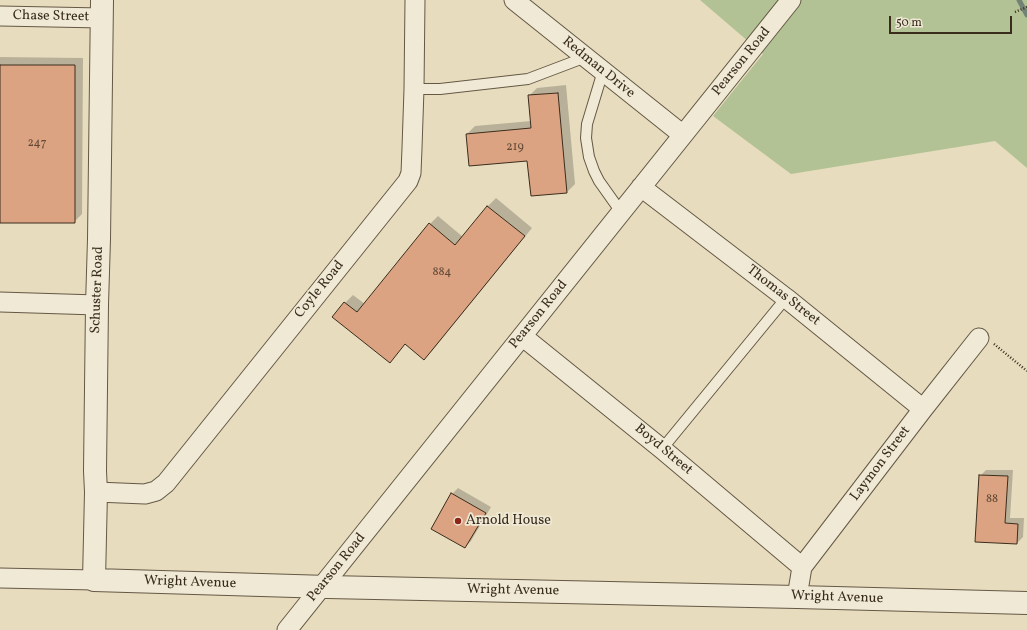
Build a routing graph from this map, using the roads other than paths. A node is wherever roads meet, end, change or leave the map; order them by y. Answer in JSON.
{"nodes":[{"id":1,"x":415,"y":0,"type":"edge"},
{"id":2,"x":514,"y":0,"type":"edge"},
{"id":3,"x":791,"y":0,"type":"edge"},
{"id":4,"x":102,"y":9,"type":"edge"},
{"id":5,"x":0,"y":16,"type":"edge"},
{"id":6,"x":586,"y":57,"type":"junction"},
{"id":7,"x":603,"y":71,"type":"junction"},
{"id":8,"x":414,"y":89,"type":"junction"},
{"id":9,"x":683,"y":135,"type":"junction"},
{"id":10,"x":642,"y":187,"type":"junction"},
{"id":11,"x":621,"y":212,"type":"junction"},
{"id":12,"x":786,"y":298,"type":"junction"},
{"id":13,"x":0,"y":302,"type":"edge"},
{"id":14,"x":97,"y":305,"type":"junction"},
{"id":15,"x":522,"y":336,"type":"junction"},
{"id":16,"x":979,"y":338,"type":"road end"},
{"id":17,"x":922,"y":409,"type":"junction"},
{"id":18,"x":662,"y":449,"type":"junction"},
{"id":19,"x":96,"y":492,"type":"junction"},
{"id":20,"x":802,"y":567,"type":"junction"},
{"id":21,"x":0,"y":578,"type":"edge"},
{"id":22,"x":94,"y":580,"type":"junction"},
{"id":23,"x":321,"y":587,"type":"junction"},
{"id":24,"x":797,"y":596,"type":"junction"},
{"id":25,"x":1027,"y":603,"type":"edge"},
{"id":26,"x":287,"y":630,"type":"edge"}],
"edges":[{"from":1,"to":8,"type":"street","name":"Coyle Road"},
{"from":2,"to":6,"type":"street","name":"Redman Drive"},
{"from":3,"to":9,"type":"street","name":"Pearson Road"},
{"from":4,"to":5,"type":"street","name":"Chase Street"},
{"from":4,"to":14,"type":"street","name":"Schuster Road"},
{"from":6,"to":7,"type":"street","name":"Redman Drive"},
{"from":6,"to":8,"type":"lane"},
{"from":7,"to":9,"type":"street","name":"Redman Drive"},
{"from":7,"to":11,"type":"lane"},
{"from":8,"to":19,"type":"street","name":"Coyle Road"},
{"from":9,"to":10,"type":"street","name":"Pearson Road"},
{"from":10,"to":11,"type":"street","name":"Pearson Road"},
{"from":10,"to":12,"type":"street","name":"Thomas Street"},
{"from":11,"to":15,"type":"street","name":"Pearson Road"},
{"from":12,"to":17,"type":"street","name":"Thomas Street"},
{"from":12,"to":18,"type":"lane"},
{"from":13,"to":14,"type":"street"},
{"from":14,"to":19,"type":"street","name":"Schuster Road"},
{"from":15,"to":18,"type":"street","name":"Boyd Street"},
{"from":15,"to":23,"type":"street","name":"Pearson Road"},
{"from":16,"to":17,"type":"street","name":"Laymon Street"},
{"from":17,"to":20,"type":"street","name":"Laymon Street"},
{"from":18,"to":20,"type":"street","name":"Boyd Street"},
{"from":19,"to":22,"type":"street","name":"Schuster Road"},
{"from":20,"to":24,"type":"street","name":"Laymon Street"},
{"from":21,"to":22,"type":"street","name":"Wright Avenue"},
{"from":22,"to":23,"type":"street","name":"Wright Avenue"},
{"from":23,"to":24,"type":"street","name":"Wright Avenue"},
{"from":23,"to":26,"type":"street","name":"Pearson Road"},
{"from":24,"to":25,"type":"street","name":"Wright Avenue"}]}
